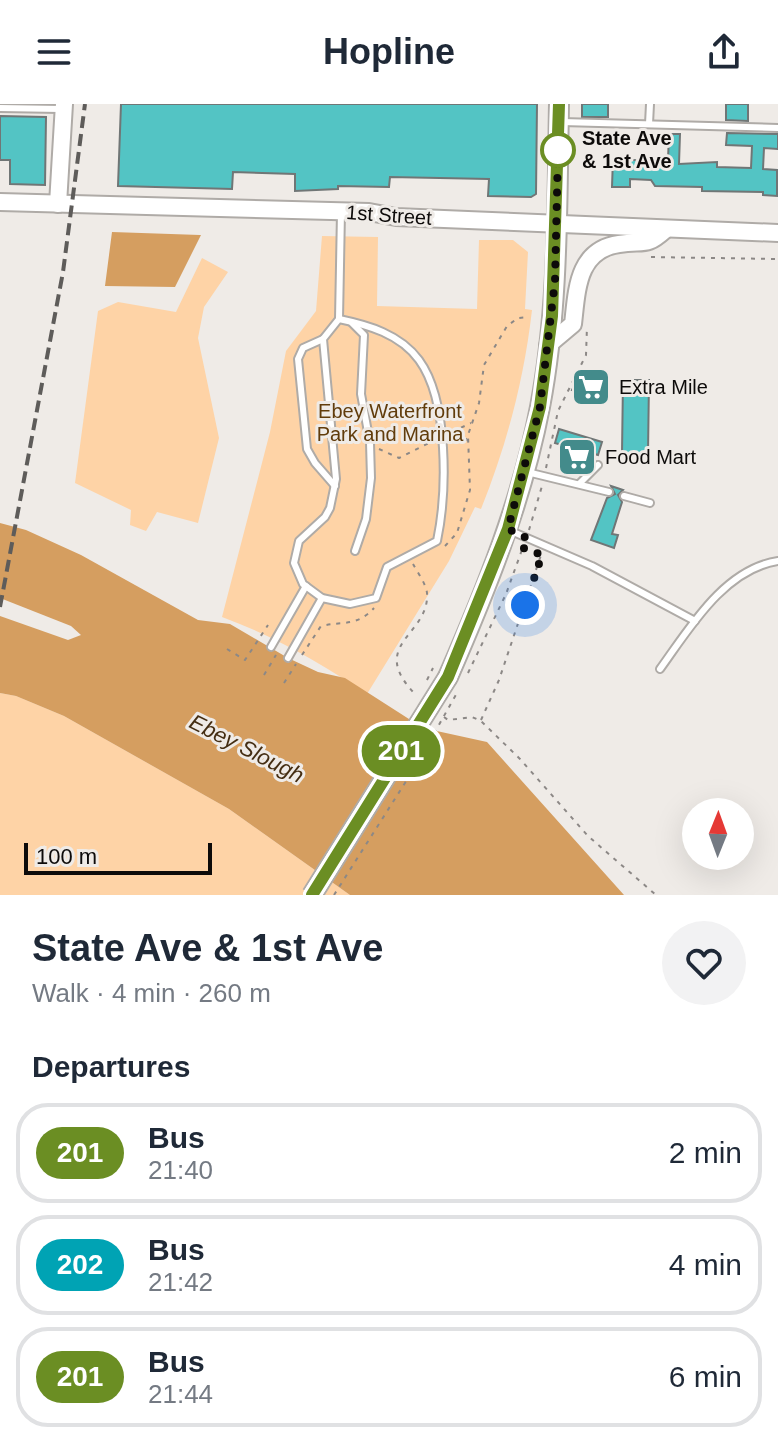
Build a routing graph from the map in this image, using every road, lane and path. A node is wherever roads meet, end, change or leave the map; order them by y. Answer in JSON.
{"nodes":[{"id":1,"x":650,"y":104,"type":"edge"},
{"id":2,"x":64,"y":107,"type":"edge"},
{"id":3,"x":0,"y":108,"type":"edge"},
{"id":4,"x":559,"y":113,"type":"edge"},
{"id":5,"x":649,"y":124,"type":"junction"},
{"id":6,"x":778,"y":128,"type":"edge"},
{"id":7,"x":0,"y":202,"type":"edge"},
{"id":8,"x":58,"y":204,"type":"junction"},
{"id":9,"x":341,"y":212,"type":"junction"},
{"id":10,"x":556,"y":222,"type":"junction"},
{"id":11,"x":665,"y":230,"type":"junction"},
{"id":12,"x":778,"y":233,"type":"edge"},
{"id":13,"x":648,"y":257,"type":"dead end"},
{"id":14,"x":778,"y":259,"type":"edge"},
{"id":15,"x":529,"y":317,"type":"dead end"},
{"id":16,"x":339,"y":319,"type":"junction"},
{"id":17,"x":351,"y":322,"type":"junction"},
{"id":18,"x":588,"y":325,"type":"dead end"},
{"id":19,"x":323,"y":339,"type":"junction"},
{"id":20,"x":548,"y":345,"type":"junction"},
{"id":21,"x":344,"y":431,"type":"dead end"},
{"id":22,"x":458,"y":431,"type":"junction"},
{"id":23,"x":450,"y":433,"type":"dead end"},
{"id":24,"x":358,"y":435,"type":"dead end"},
{"id":25,"x":438,"y":438,"type":"dead end"},
{"id":26,"x":469,"y":442,"type":"dead end"},
{"id":27,"x":376,"y":448,"type":"dead end"},
{"id":28,"x":598,"y":465,"type":"dead end"},
{"id":29,"x":524,"y":472,"type":"junction"},
{"id":30,"x":545,"y":475,"type":"junction"},
{"id":31,"x":579,"y":484,"type":"junction"},
{"id":32,"x":335,"y":486,"type":"junction"},
{"id":33,"x":609,"y":492,"type":"dead end"},
{"id":34,"x":624,"y":496,"type":"dead end"},
{"id":35,"x":650,"y":503,"type":"dead end"},
{"id":36,"x":508,"y":529,"type":"junction"},
{"id":37,"x":527,"y":538,"type":"junction"},
{"id":38,"x":523,"y":548,"type":"junction"},
{"id":39,"x":355,"y":551,"type":"dead end"},
{"id":40,"x":778,"y":561,"type":"edge"},
{"id":41,"x":411,"y":562,"type":"dead end"},
{"id":42,"x":306,"y":586,"type":"junction"},
{"id":43,"x":322,"y":598,"type":"junction"},
{"id":44,"x":695,"y":621,"type":"junction"},
{"id":45,"x":268,"y":625,"type":"dead end"},
{"id":46,"x":271,"y":647,"type":"dead end"},
{"id":47,"x":227,"y":649,"type":"dead end"},
{"id":48,"x":288,"y":658,"type":"dead end"},
{"id":49,"x":660,"y":669,"type":"dead end"},
{"id":50,"x":468,"y":672,"type":"dead end"},
{"id":51,"x":455,"y":681,"type":"junction"},
{"id":52,"x":425,"y":702,"type":"dead end"},
{"id":53,"x":437,"y":711,"type":"dead end"},
{"id":54,"x":481,"y":721,"type":"junction"},
{"id":55,"x":312,"y":895,"type":"edge"},
{"id":56,"x":334,"y":895,"type":"edge"},
{"id":57,"x":656,"y":895,"type":"edge"}],
"edges":[{"from":1,"to":5,"type":"lane"},
{"from":2,"to":3,"type":"lane"},
{"from":2,"to":8,"type":"street"},
{"from":4,"to":5,"type":"lane"},
{"from":4,"to":10,"type":"main road"},
{"from":5,"to":6,"type":"lane"},
{"from":7,"to":8,"type":"street","name":"1st Street"},
{"from":8,"to":9,"type":"street","name":"1st Street"},
{"from":9,"to":10,"type":"street","name":"1st Street"},
{"from":9,"to":16,"type":"lane"},
{"from":10,"to":11,"type":"street","name":"1st Street"},
{"from":10,"to":20,"type":"main road"},
{"from":11,"to":12,"type":"street","name":"1st Street"},
{"from":11,"to":20,"type":"street"},
{"from":13,"to":14,"type":"path"},
{"from":15,"to":22,"type":"path"},
{"from":16,"to":17,"type":"lane"},
{"from":16,"to":19,"type":"lane"},
{"from":17,"to":39,"type":"lane"},
{"from":17,"to":43,"type":"lane"},
{"from":18,"to":30,"type":"path"},
{"from":19,"to":32,"type":"lane"},
{"from":19,"to":32,"type":"lane"},
{"from":20,"to":29,"type":"main road"},
{"from":21,"to":24,"type":"path"},
{"from":22,"to":23,"type":"path"},
{"from":22,"to":26,"type":"path"},
{"from":25,"to":27,"type":"path"},
{"from":28,"to":31,"type":"lane"},
{"from":29,"to":30,"type":"lane"},
{"from":29,"to":36,"type":"main road"},
{"from":30,"to":31,"type":"lane"},
{"from":30,"to":37,"type":"path"},
{"from":31,"to":33,"type":"lane"},
{"from":32,"to":42,"type":"lane"},
{"from":34,"to":35,"type":"lane"},
{"from":36,"to":37,"type":"lane"},
{"from":36,"to":51,"type":"main road"},
{"from":37,"to":38,"type":"path"},
{"from":37,"to":44,"type":"lane"},
{"from":38,"to":50,"type":"path"},
{"from":38,"to":54,"type":"path"},
{"from":40,"to":44,"type":"lane"},
{"from":41,"to":52,"type":"path"},
{"from":42,"to":43,"type":"lane"},
{"from":42,"to":46,"type":"lane"},
{"from":43,"to":48,"type":"lane"},
{"from":44,"to":49,"type":"lane"},
{"from":45,"to":47,"type":"path"},
{"from":51,"to":55,"type":"main road","bridge":true},
{"from":51,"to":56,"type":"path","bridge":true},
{"from":53,"to":54,"type":"path"},
{"from":54,"to":57,"type":"path"}]}
